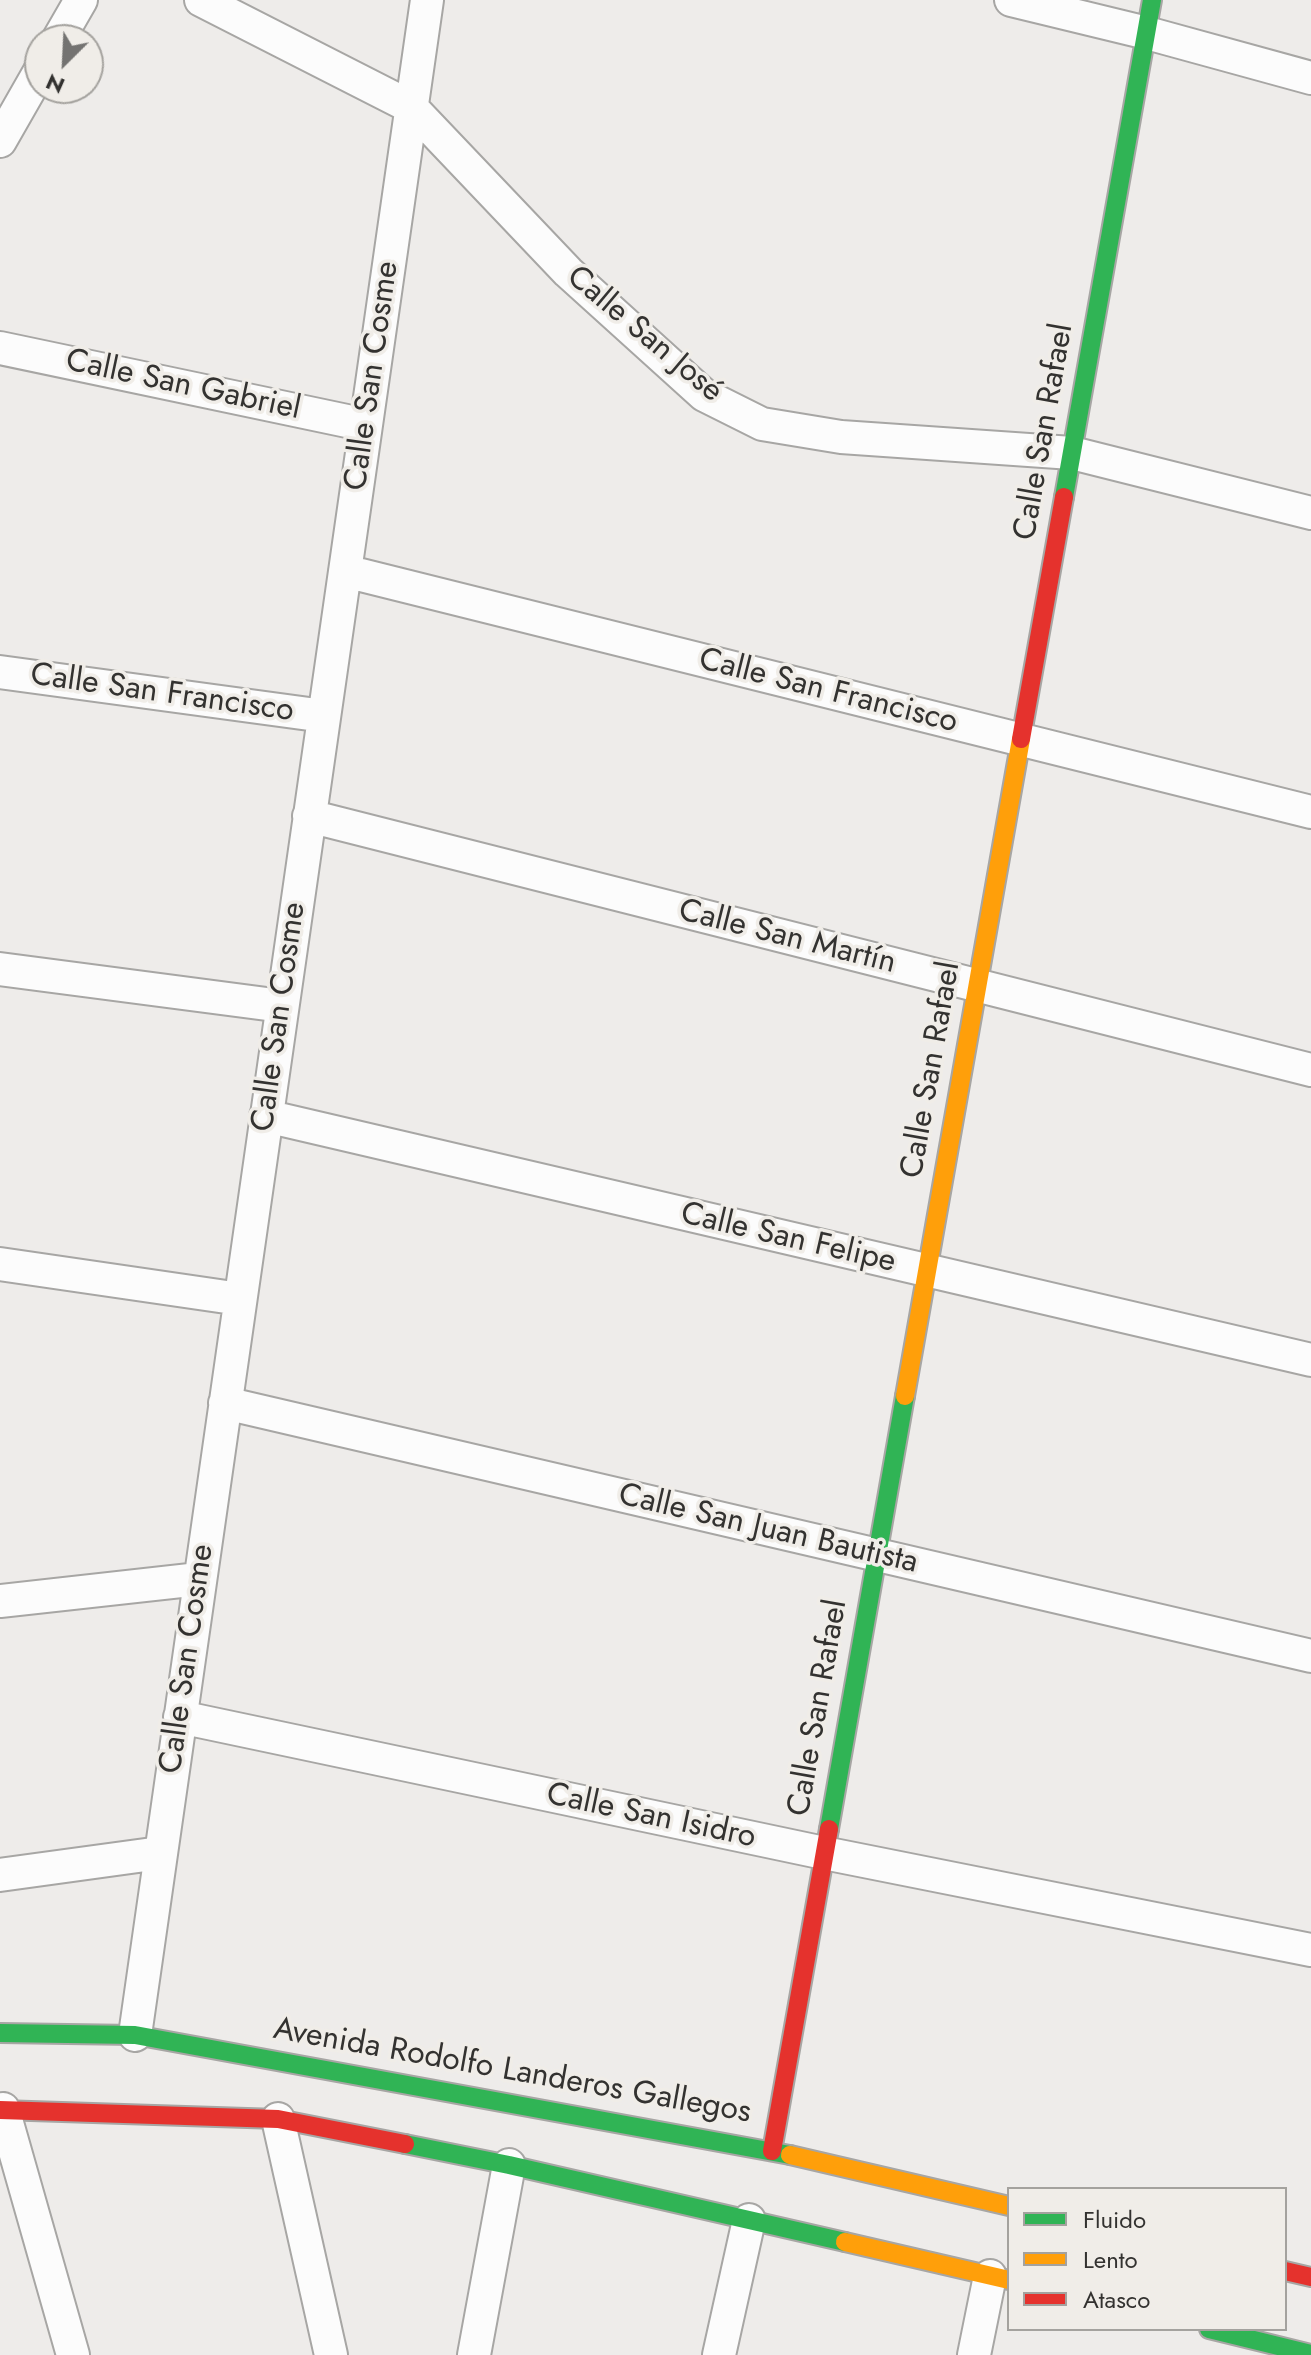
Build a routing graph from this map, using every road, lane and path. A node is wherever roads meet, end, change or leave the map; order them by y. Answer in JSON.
{"nodes":[{"id":1,"x":81,"y":0,"type":"edge"},
{"id":2,"x":201,"y":0,"type":"edge"},
{"id":3,"x":427,"y":0,"type":"edge"},
{"id":4,"x":1011,"y":0,"type":"edge"},
{"id":5,"x":1152,"y":0,"type":"edge"},
{"id":6,"x":67,"y":24,"type":"edge"},
{"id":7,"x":1147,"y":33,"type":"junction"},
{"id":8,"x":1311,"y":78,"type":"edge"},
{"id":9,"x":24,"y":99,"type":"edge"},
{"id":10,"x":411,"y":107,"type":"junction"},
{"id":11,"x":0,"y":141,"type":"edge"},
{"id":12,"x":0,"y":348,"type":"edge"},
{"id":13,"x":366,"y":425,"type":"junction"},
{"id":14,"x":1072,"y":453,"type":"junction"},
{"id":15,"x":1311,"y":513,"type":"edge"},
{"id":16,"x":345,"y":571,"type":"junction"},
{"id":17,"x":0,"y":672,"type":"edge"},
{"id":18,"x":324,"y":716,"type":"junction"},
{"id":19,"x":1021,"y":740,"type":"junction"},
{"id":20,"x":1311,"y":812,"type":"edge"},
{"id":21,"x":309,"y":816,"type":"junction"},
{"id":22,"x":0,"y":969,"type":"edge"},
{"id":23,"x":978,"y":987,"type":"junction"},
{"id":24,"x":282,"y":1006,"type":"junction"},
{"id":25,"x":1311,"y":1070,"type":"edge"},
{"id":26,"x":266,"y":1116,"type":"junction"},
{"id":27,"x":0,"y":1264,"type":"edge"},
{"id":28,"x":927,"y":1271,"type":"junction"},
{"id":29,"x":240,"y":1299,"type":"junction"},
{"id":30,"x":1311,"y":1360,"type":"edge"},
{"id":31,"x":225,"y":1403,"type":"junction"},
{"id":32,"x":877,"y":1555,"type":"junction"},
{"id":33,"x":199,"y":1579,"type":"junction"},
{"id":34,"x":0,"y":1601,"type":"edge"},
{"id":35,"x":1311,"y":1656,"type":"edge"},
{"id":36,"x":180,"y":1717,"type":"junction"},
{"id":37,"x":160,"y":1853,"type":"junction"},
{"id":38,"x":824,"y":1853,"type":"junction"},
{"id":39,"x":0,"y":1875,"type":"edge"},
{"id":40,"x":1311,"y":1950,"type":"edge"},
{"id":41,"x":0,"y":2033,"type":"edge"},
{"id":42,"x":135,"y":2035,"type":"junction"},
{"id":43,"x":2,"y":2109,"type":"edge"},
{"id":44,"x":278,"y":2119,"type":"junction"},
{"id":45,"x":772,"y":2151,"type":"junction"},
{"id":46,"x":509,"y":2165,"type":"junction"},
{"id":47,"x":1007,"y":2206,"type":"edge"},
{"id":48,"x":749,"y":2220,"type":"junction"},
{"id":49,"x":1287,"y":2271,"type":"edge"},
{"id":50,"x":1311,"y":2277,"type":"edge"},
{"id":51,"x":1000,"y":2278,"type":"edge"},
{"id":52,"x":1214,"y":2338,"type":"edge"},
{"id":53,"x":1311,"y":2354,"type":"edge"},
{"id":54,"x":73,"y":2355,"type":"edge"},
{"id":55,"x":331,"y":2355,"type":"edge"},
{"id":56,"x":474,"y":2355,"type":"edge"},
{"id":57,"x":719,"y":2355,"type":"edge"},
{"id":58,"x":974,"y":2355,"type":"edge"}],
"edges":[{"from":1,"to":6,"type":"street"},
{"from":2,"to":10,"type":"street","name":"Calle San José"},
{"from":3,"to":10,"type":"street","name":"Calle San Cosme"},
{"from":4,"to":7,"type":"street"},
{"from":5,"to":7,"type":"street","name":"Calle San Rafael"},
{"from":7,"to":8,"type":"street"},
{"from":7,"to":14,"type":"street","name":"Calle San Rafael"},
{"from":9,"to":11,"type":"street"},
{"from":10,"to":13,"type":"street","name":"Calle San Cosme"},
{"from":10,"to":14,"type":"street","name":"Calle San José"},
{"from":12,"to":13,"type":"street","name":"Calle San Gabriel"},
{"from":13,"to":16,"type":"street","name":"Calle San Cosme"},
{"from":14,"to":15,"type":"street","name":"Calle San José"},
{"from":14,"to":19,"type":"street","name":"Calle San Rafael"},
{"from":16,"to":18,"type":"street","name":"Calle San Cosme"},
{"from":16,"to":19,"type":"street","name":"Calle San Francisco"},
{"from":17,"to":18,"type":"street","name":"Calle San Francisco"},
{"from":18,"to":21,"type":"street","name":"Calle San Cosme"},
{"from":19,"to":20,"type":"street","name":"Calle San Francisco"},
{"from":19,"to":23,"type":"street","name":"Calle San Rafael"},
{"from":21,"to":23,"type":"street","name":"Calle San Martín"},
{"from":21,"to":24,"type":"street","name":"Calle San Cosme"},
{"from":22,"to":24,"type":"street"},
{"from":23,"to":25,"type":"street","name":"Calle San Martín"},
{"from":23,"to":28,"type":"street","name":"Calle San Rafael"},
{"from":24,"to":26,"type":"street","name":"Calle San Cosme"},
{"from":26,"to":28,"type":"street","name":"Calle San Felipe"},
{"from":26,"to":29,"type":"street","name":"Calle San Cosme"},
{"from":27,"to":29,"type":"street"},
{"from":28,"to":30,"type":"street","name":"Calle San Felipe"},
{"from":28,"to":32,"type":"street","name":"Calle San Rafael"},
{"from":29,"to":31,"type":"street","name":"Calle San Cosme"},
{"from":31,"to":32,"type":"street","name":"Calle San Juan Bautista"},
{"from":31,"to":33,"type":"street","name":"Calle San Cosme"},
{"from":32,"to":35,"type":"street","name":"Calle San Juan Bautista"},
{"from":32,"to":38,"type":"street","name":"Calle San Rafael"},
{"from":33,"to":34,"type":"street"},
{"from":33,"to":36,"type":"street","name":"Calle San Cosme"},
{"from":36,"to":37,"type":"street","name":"Calle San Cosme"},
{"from":36,"to":38,"type":"street","name":"Calle San Isidro"},
{"from":37,"to":39,"type":"street"},
{"from":37,"to":42,"type":"street","name":"Calle San Cosme"},
{"from":38,"to":40,"type":"street","name":"Calle San Isidro"},
{"from":38,"to":45,"type":"street","name":"Calle San Rafael"},
{"from":41,"to":42,"type":"street","name":"Avenida Rodolfo Landeros Gallegos"},
{"from":42,"to":45,"type":"street","name":"Avenida Rodolfo Landeros Gallegos"},
{"from":43,"to":44,"type":"street"},
{"from":43,"to":54,"type":"street"},
{"from":44,"to":46,"type":"street"},
{"from":44,"to":55,"type":"street"},
{"from":45,"to":47,"type":"street","name":"Avenida Rodolfo Landeros Gallegos"},
{"from":46,"to":48,"type":"street"},
{"from":46,"to":56,"type":"street"},
{"from":48,"to":51,"type":"street"},
{"from":48,"to":57,"type":"street"},
{"from":49,"to":50,"type":"street"},
{"from":51,"to":58,"type":"street"},
{"from":52,"to":53,"type":"street"}]}
